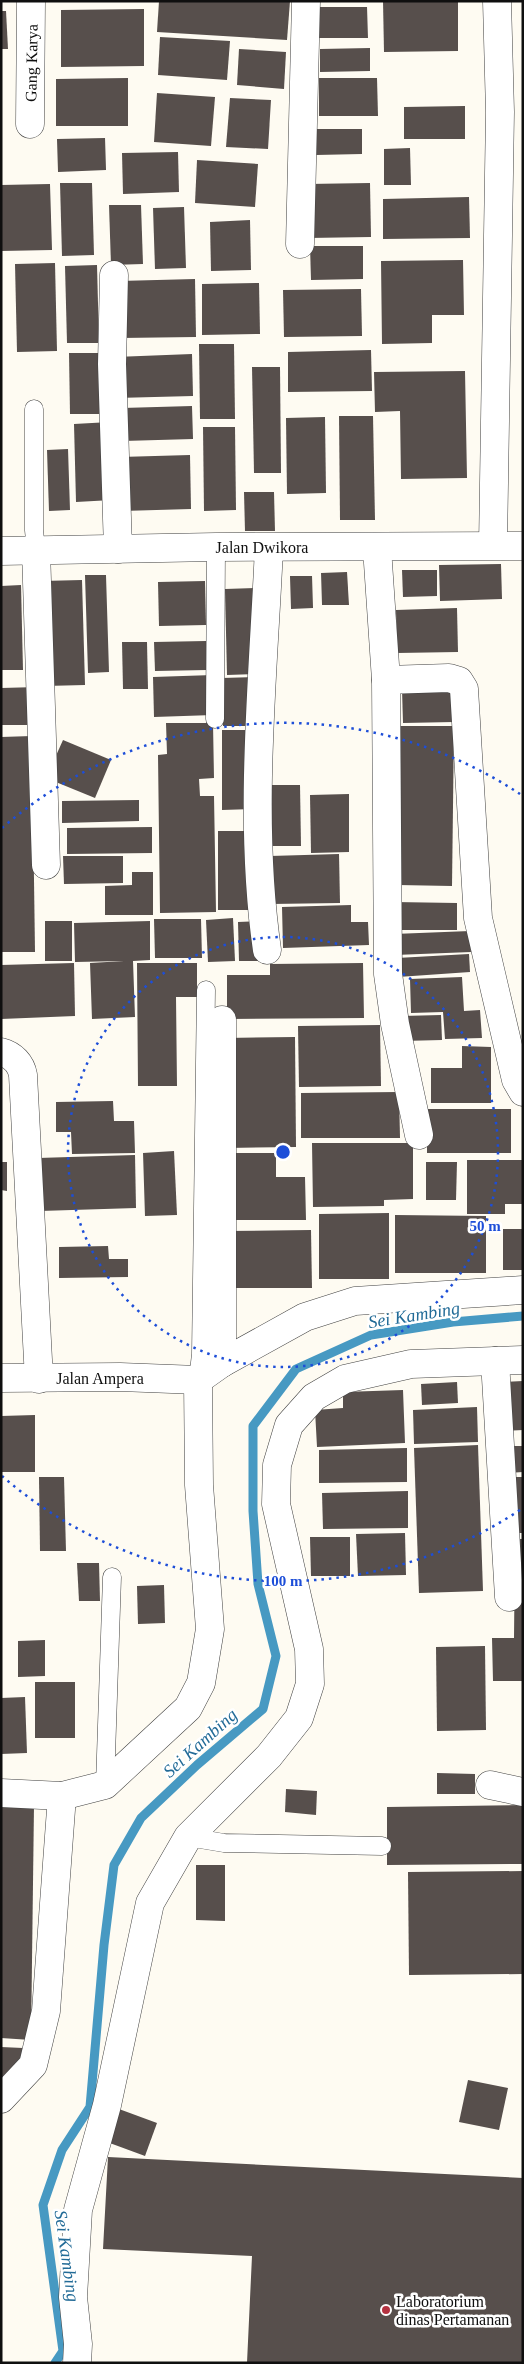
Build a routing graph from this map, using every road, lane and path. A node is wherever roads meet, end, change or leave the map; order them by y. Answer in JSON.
{"nodes":[{"id":1,"x":31,"y":1,"type":"edge"},
{"id":2,"x":306,"y":1,"type":"edge"},
{"id":3,"x":497,"y":1,"type":"edge"},
{"id":4,"x":30,"y":124,"type":"dead end"},
{"id":5,"x":300,"y":244,"type":"dead end"},
{"id":6,"x":114,"y":275,"type":"dead end"},
{"id":7,"x":34,"y":409,"type":"dead end"},
{"id":8,"x":492,"y":546,"type":"junction"},
{"id":9,"x":523,"y":546,"type":"edge"},
{"id":10,"x":216,"y":547,"type":"junction"},
{"id":11,"x":118,"y":548,"type":"junction"},
{"id":12,"x":269,"y":548,"type":"junction"},
{"id":13,"x":377,"y":548,"type":"junction"},
{"id":14,"x":36,"y":550,"type":"junction"},
{"id":15,"x":1,"y":551,"type":"edge"},
{"id":16,"x":386,"y":680,"type":"junction"},
{"id":17,"x":215,"y":719,"type":"dead end"},
{"id":18,"x":46,"y":865,"type":"dead end"},
{"id":19,"x":267,"y":950,"type":"dead end"},
{"id":20,"x":206,"y":990,"type":"dead end"},
{"id":21,"x":222,"y":1020,"type":"dead end"},
{"id":22,"x":1,"y":1052,"type":"edge"},
{"id":23,"x":523,"y":1092,"type":"edge"},
{"id":24,"x":419,"y":1135,"type":"dead end"},
{"id":25,"x":523,"y":1290,"type":"edge"},
{"id":26,"x":523,"y":1360,"type":"edge"},
{"id":27,"x":495,"y":1361,"type":"junction"},
{"id":28,"x":222,"y":1363,"type":"junction"},
{"id":29,"x":1,"y":1378,"type":"edge"},
{"id":30,"x":39,"y":1378,"type":"junction"},
{"id":31,"x":198,"y":1380,"type":"junction"},
{"id":32,"x":112,"y":1578,"type":"dead end"},
{"id":33,"x":509,"y":1597,"type":"dead end"},
{"id":34,"x":105,"y":1785,"type":"junction"},
{"id":35,"x":490,"y":1785,"type":"dead end"},
{"id":36,"x":523,"y":1792,"type":"edge"},
{"id":37,"x":1,"y":1793,"type":"edge"},
{"id":38,"x":62,"y":1796,"type":"junction"},
{"id":39,"x":188,"y":1837,"type":"junction"},
{"id":40,"x":382,"y":1846,"type":"dead end"},
{"id":41,"x":1,"y":2099,"type":"edge"},
{"id":42,"x":76,"y":2363,"type":"edge"}],
"edges":[{"from":1,"to":4,"type":"street","name":"Gang Karya"},
{"from":2,"to":5,"type":"street"},
{"from":3,"to":8,"type":"street"},
{"from":6,"to":11,"type":"street"},
{"from":7,"to":14,"type":"lane"},
{"from":8,"to":9,"type":"street","name":"Jalan Dwikora"},
{"from":8,"to":13,"type":"street","name":"Jalan Dwikora"},
{"from":10,"to":11,"type":"street","name":"Jalan Dwikora"},
{"from":10,"to":12,"type":"street","name":"Jalan Dwikora"},
{"from":10,"to":17,"type":"lane"},
{"from":11,"to":14,"type":"street","name":"Jalan Dwikora"},
{"from":12,"to":13,"type":"street","name":"Jalan Dwikora"},
{"from":12,"to":19,"type":"street"},
{"from":13,"to":16,"type":"street"},
{"from":14,"to":15,"type":"street","name":"Jalan Dwikora"},
{"from":14,"to":18,"type":"street"},
{"from":16,"to":23,"type":"street"},
{"from":16,"to":24,"type":"street"},
{"from":20,"to":31,"type":"lane"},
{"from":21,"to":28,"type":"street"},
{"from":22,"to":30,"type":"street"},
{"from":25,"to":28,"type":"street"},
{"from":26,"to":27,"type":"street"},
{"from":27,"to":33,"type":"street"},
{"from":27,"to":39,"type":"street"},
{"from":28,"to":31,"type":"street"},
{"from":29,"to":30,"type":"street","name":"Jalan Ampera"},
{"from":30,"to":31,"type":"street","name":"Jalan Ampera"},
{"from":31,"to":34,"type":"street"},
{"from":32,"to":34,"type":"lane"},
{"from":34,"to":38,"type":"street"},
{"from":35,"to":36,"type":"street"},
{"from":37,"to":38,"type":"street"},
{"from":38,"to":41,"type":"street"},
{"from":39,"to":40,"type":"lane"},
{"from":39,"to":42,"type":"street"}]}
